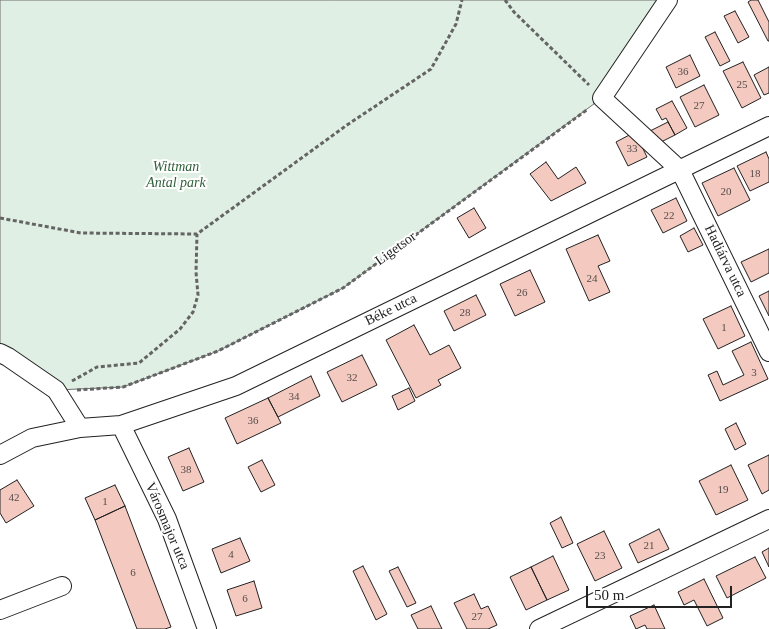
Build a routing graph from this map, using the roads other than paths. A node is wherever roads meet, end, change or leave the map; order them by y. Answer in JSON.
{"nodes":[{"id":1,"x":668,"y":0,"type":"edge"},
{"id":2,"x":769,"y":126,"type":"edge"},
{"id":3,"x":680,"y":170,"type":"junction"},
{"id":4,"x":769,"y":352,"type":"edge"},
{"id":5,"x":0,"y":353,"type":"edge"},
{"id":6,"x":121,"y":426,"type":"junction"},
{"id":7,"x":80,"y":428,"type":"junction"},
{"id":8,"x":0,"y":455,"type":"edge"},
{"id":9,"x":769,"y":519,"type":"edge"},
{"id":10,"x":62,"y":586,"type":"dead end"},
{"id":11,"x":0,"y":610,"type":"edge"},
{"id":12,"x":207,"y":629,"type":"edge"},
{"id":13,"x":539,"y":629,"type":"edge"}],
"edges":[{"from":1,"to":3,"type":"street"},
{"from":2,"to":3,"type":"street","name":"Béke utca"},
{"from":3,"to":4,"type":"street","name":"Hadiárva utca"},
{"from":3,"to":6,"type":"street","name":"Béke utca"},
{"from":5,"to":7,"type":"street"},
{"from":6,"to":7,"type":"street","name":"Béke utca"},
{"from":6,"to":12,"type":"street","name":"Városmajor utca"},
{"from":7,"to":8,"type":"street","name":"Béke utca"},
{"from":9,"to":13,"type":"street"},
{"from":10,"to":11,"type":"street"}]}
